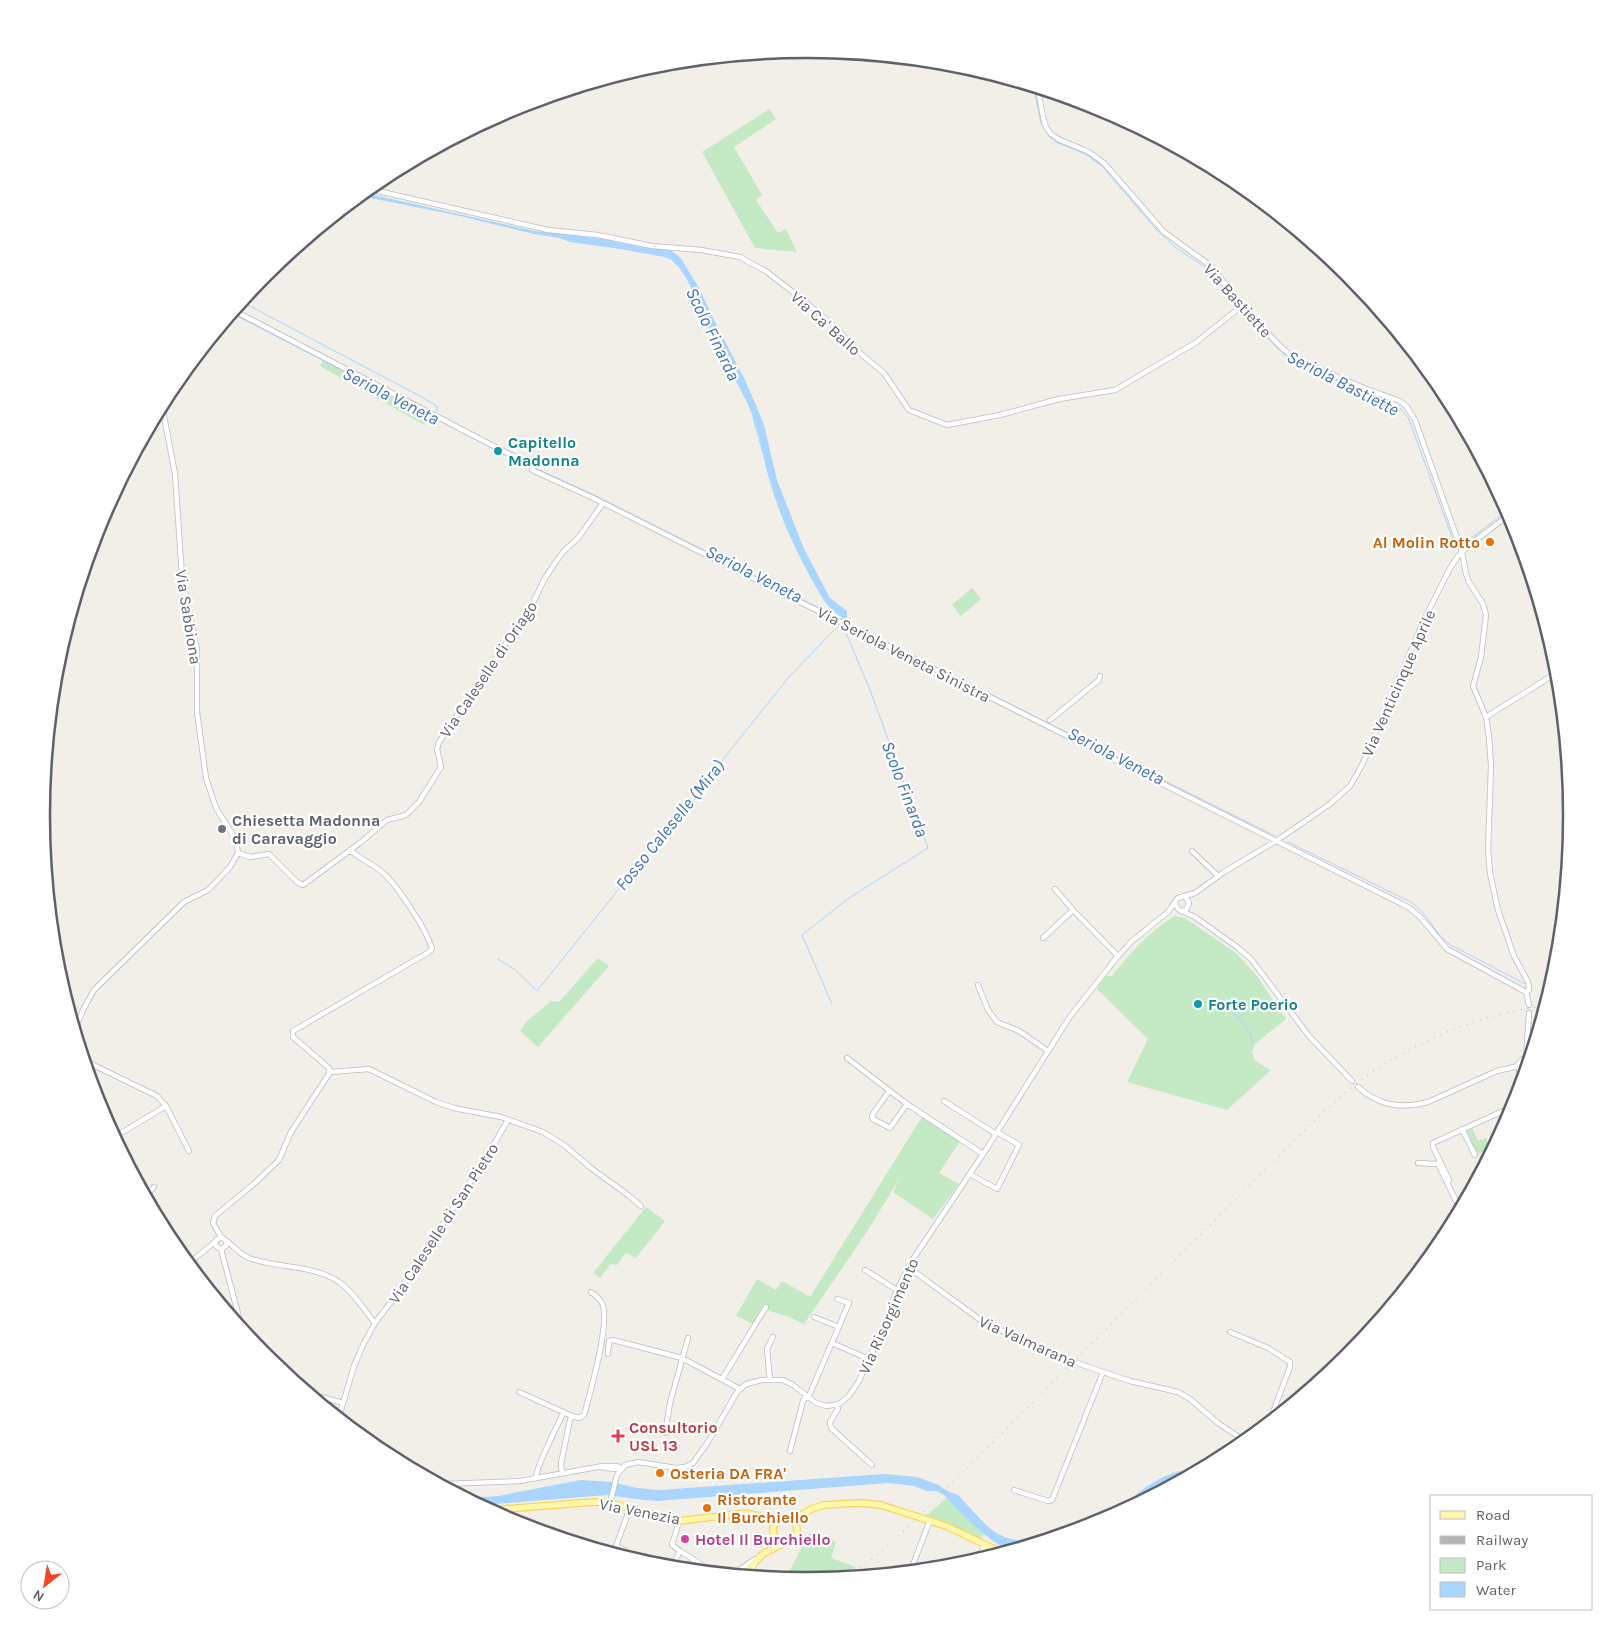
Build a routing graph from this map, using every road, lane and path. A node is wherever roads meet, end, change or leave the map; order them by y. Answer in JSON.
{"nodes":[{"id":1,"x":1039,"y":96,"type":"edge"},
{"id":2,"x":379,"y":191,"type":"edge"},
{"id":3,"x":1242,"y":306,"type":"junction"},
{"id":4,"x":240,"y":314,"type":"edge"},
{"id":5,"x":164,"y":416,"type":"edge"},
{"id":6,"x":603,"y":503,"type":"junction"},
{"id":7,"x":1503,"y":520,"type":"edge"},
{"id":8,"x":1462,"y":552,"type":"junction"},
{"id":9,"x":1100,"y":676,"type":"dead end"},
{"id":10,"x":1550,"y":677,"type":"dead end"},
{"id":11,"x":1486,"y":717,"type":"junction"},
{"id":12,"x":1050,"y":720,"type":"dead end"},
{"id":13,"x":1276,"y":841,"type":"junction"},
{"id":14,"x":350,"y":850,"type":"junction"},
{"id":15,"x":1192,"y":850,"type":"dead end"},
{"id":16,"x":238,"y":853,"type":"junction"},
{"id":17,"x":1218,"y":876,"type":"junction"},
{"id":18,"x":1055,"y":889,"type":"dead end"},
{"id":19,"x":1195,"y":893,"type":"junction"},
{"id":20,"x":1184,"y":897,"type":"junction"},
{"id":21,"x":1175,"y":903,"type":"junction"},
{"id":22,"x":1189,"y":904,"type":"junction"},
{"id":23,"x":1073,"y":910,"type":"junction"},
{"id":24,"x":1180,"y":911,"type":"junction"},
{"id":25,"x":1168,"y":912,"type":"junction"},
{"id":26,"x":1195,"y":917,"type":"junction"},
{"id":27,"x":1043,"y":938,"type":"dead end"},
{"id":28,"x":1118,"y":956,"type":"junction"},
{"id":29,"x":978,"y":985,"type":"dead end"},
{"id":30,"x":1528,"y":991,"type":"junction"},
{"id":31,"x":1530,"y":1005,"type":"dead end"},
{"id":32,"x":1529,"y":1014,"type":"dead end"},
{"id":33,"x":79,"y":1021,"type":"edge"},
{"id":34,"x":1528,"y":1042,"type":"edge"},
{"id":35,"x":1048,"y":1051,"type":"junction"},
{"id":36,"x":847,"y":1058,"type":"dead end"},
{"id":37,"x":1522,"y":1060,"type":"edge"},
{"id":38,"x":92,"y":1064,"type":"edge"},
{"id":39,"x":1518,"y":1066,"type":"junction"},
{"id":40,"x":1519,"y":1069,"type":"edge"},
{"id":41,"x":330,"y":1072,"type":"junction"},
{"id":42,"x":1352,"y":1081,"type":"dead end"},
{"id":43,"x":1358,"y":1087,"type":"dead end"},
{"id":44,"x":889,"y":1091,"type":"junction"},
{"id":45,"x":944,"y":1101,"type":"dead end"},
{"id":46,"x":907,"y":1104,"type":"junction"},
{"id":47,"x":166,"y":1106,"type":"junction"},
{"id":48,"x":1502,"y":1111,"type":"edge"},
{"id":49,"x":508,"y":1120,"type":"junction"},
{"id":50,"x":1462,"y":1129,"type":"junction"},
{"id":51,"x":122,"y":1132,"type":"dead end"},
{"id":52,"x":997,"y":1133,"type":"junction"},
{"id":53,"x":188,"y":1152,"type":"dead end"},
{"id":54,"x":983,"y":1154,"type":"junction"},
{"id":55,"x":1475,"y":1155,"type":"dead end"},
{"id":56,"x":1418,"y":1163,"type":"dead end"},
{"id":57,"x":970,"y":1174,"type":"junction"},
{"id":58,"x":1449,"y":1180,"type":"dead end"},
{"id":59,"x":154,"y":1187,"type":"dead end"},
{"id":60,"x":150,"y":1191,"type":"edge"},
{"id":61,"x":1457,"y":1202,"type":"edge"},
{"id":62,"x":641,"y":1206,"type":"dead end"},
{"id":63,"x":223,"y":1238,"type":"junction"},
{"id":64,"x":216,"y":1241,"type":"junction"},
{"id":65,"x":221,"y":1249,"type":"junction"},
{"id":66,"x":194,"y":1259,"type":"edge"},
{"id":67,"x":908,"y":1267,"type":"junction"},
{"id":68,"x":865,"y":1270,"type":"dead end"},
{"id":69,"x":897,"y":1290,"type":"junction"},
{"id":70,"x":591,"y":1292,"type":"dead end"},
{"id":71,"x":837,"y":1298,"type":"dead end"},
{"id":72,"x":766,"y":1307,"type":"dead end"},
{"id":73,"x":238,"y":1314,"type":"edge"},
{"id":74,"x":814,"y":1317,"type":"dead end"},
{"id":75,"x":375,"y":1323,"type":"junction"},
{"id":76,"x":839,"y":1326,"type":"junction"},
{"id":77,"x":1230,"y":1332,"type":"dead end"},
{"id":78,"x":688,"y":1338,"type":"dead end"},
{"id":79,"x":773,"y":1338,"type":"dead end"},
{"id":80,"x":832,"y":1343,"type":"junction"},
{"id":81,"x":608,"y":1354,"type":"dead end"},
{"id":82,"x":682,"y":1358,"type":"junction"},
{"id":83,"x":869,"y":1359,"type":"junction"},
{"id":84,"x":1103,"y":1372,"type":"junction"},
{"id":85,"x":722,"y":1379,"type":"junction"},
{"id":86,"x":770,"y":1380,"type":"junction"},
{"id":87,"x":740,"y":1388,"type":"junction"},
{"id":88,"x":519,"y":1392,"type":"dead end"},
{"id":89,"x":807,"y":1397,"type":"junction"},
{"id":90,"x":326,"y":1398,"type":"edge"},
{"id":91,"x":343,"y":1403,"type":"junction"},
{"id":92,"x":836,"y":1405,"type":"junction"},
{"id":93,"x":1274,"y":1409,"type":"edge"},
{"id":94,"x":341,"y":1411,"type":"edge"},
{"id":95,"x":564,"y":1412,"type":"junction"},
{"id":96,"x":572,"y":1416,"type":"junction"},
{"id":97,"x":665,"y":1434,"type":"dead end"},
{"id":98,"x":1238,"y":1436,"type":"edge"},
{"id":99,"x":790,"y":1451,"type":"dead end"},
{"id":100,"x":872,"y":1465,"type":"dead end"},
{"id":101,"x":598,"y":1468,"type":"junction"},
{"id":102,"x":620,"y":1469,"type":"junction"},
{"id":103,"x":562,"y":1474,"type":"junction"},
{"id":104,"x":536,"y":1478,"type":"junction"},
{"id":105,"x":615,"y":1479,"type":"junction"},
{"id":106,"x":454,"y":1484,"type":"edge"},
{"id":107,"x":1014,"y":1490,"type":"dead end"},
{"id":108,"x":611,"y":1500,"type":"junction"},
{"id":109,"x":510,"y":1508,"type":"joint"},
{"id":110,"x":630,"y":1508,"type":"junction"},
{"id":111,"x":505,"y":1509,"type":"edge"},
{"id":112,"x":806,"y":1512,"type":"junction"},
{"id":113,"x":730,"y":1515,"type":"junction"},
{"id":114,"x":790,"y":1519,"type":"junction"},
{"id":115,"x":679,"y":1520,"type":"junction"},
{"id":116,"x":778,"y":1520,"type":"junction"},
{"id":117,"x":930,"y":1520,"type":"junction"},
{"id":118,"x":796,"y":1528,"type":"junction"},
{"id":119,"x":773,"y":1532,"type":"junction"},
{"id":120,"x":786,"y":1542,"type":"junction"},
{"id":121,"x":985,"y":1544,"type":"junction"},
{"id":122,"x":620,"y":1548,"type":"edge"},
{"id":123,"x":993,"y":1548,"type":"edge"},
{"id":124,"x":680,"y":1551,"type":"junction"},
{"id":125,"x":982,"y":1551,"type":"edge"},
{"id":126,"x":761,"y":1556,"type":"junction"},
{"id":127,"x":676,"y":1560,"type":"edge"},
{"id":128,"x":700,"y":1564,"type":"edge"},
{"id":129,"x":913,"y":1564,"type":"edge"},
{"id":130,"x":742,"y":1568,"type":"edge"},
{"id":131,"x":748,"y":1569,"type":"edge"},
{"id":132,"x":751,"y":1569,"type":"edge"}],
"edges":[{"from":1,"to":3,"type":"street","name":"Via Bastiette"},
{"from":2,"to":3,"type":"street","name":"Via Ca' Ballo"},
{"from":3,"to":8,"type":"street","name":"Via Bastiette"},
{"from":4,"to":6,"type":"street","name":"Via Seriola Veneta Sinistra"},
{"from":5,"to":16,"type":"street","name":"Via Sabbiona"},
{"from":6,"to":13,"type":"street","name":"Via Seriola Veneta Sinistra"},
{"from":6,"to":14,"type":"street","name":"Via Caleselle di Oriago"},
{"from":7,"to":8,"type":"street","name":"Via Venticinque Aprile"},
{"from":8,"to":11,"type":"street","name":"Via Bastiette"},
{"from":8,"to":13,"type":"street","name":"Via Venticinque Aprile"},
{"from":9,"to":12,"type":"street"},
{"from":10,"to":11,"type":"street"},
{"from":11,"to":30,"type":"street","name":"Via Bastiette"},
{"from":13,"to":17,"type":"street","name":"Via Risorgimento"},
{"from":13,"to":30,"type":"street","name":"Via Seriola Veneta Sinistra"},
{"from":14,"to":16,"type":"street"},
{"from":14,"to":41,"type":"street"},
{"from":15,"to":17,"type":"street"},
{"from":16,"to":33,"type":"street"},
{"from":17,"to":19,"type":"street","name":"Via Risorgimento"},
{"from":18,"to":23,"type":"street"},
{"from":19,"to":20,"type":"street","name":"Via Risorgimento"},
{"from":19,"to":22,"type":"street","name":"Via Risorgimento"},
{"from":20,"to":21,"type":"street","name":"Via Risorgimento"},
{"from":20,"to":22,"type":"street"},
{"from":21,"to":24,"type":"street"},
{"from":21,"to":25,"type":"street","name":"Via Risorgimento"},
{"from":22,"to":24,"type":"street","name":"Via Risorgimento"},
{"from":22,"to":26,"type":"street"},
{"from":23,"to":27,"type":"street"},
{"from":23,"to":28,"type":"street"},
{"from":24,"to":25,"type":"street","name":"Via Risorgimento"},
{"from":24,"to":26,"type":"street"},
{"from":25,"to":28,"type":"street","name":"Via Risorgimento"},
{"from":26,"to":42,"type":"street"},
{"from":28,"to":35,"type":"street","name":"Via Risorgimento"},
{"from":29,"to":35,"type":"street"},
{"from":30,"to":31,"type":"street"},
{"from":32,"to":34,"type":"street"},
{"from":35,"to":52,"type":"street","name":"Via Risorgimento"},
{"from":36,"to":44,"type":"street"},
{"from":37,"to":39,"type":"street"},
{"from":38,"to":47,"type":"street"},
{"from":39,"to":40,"type":"street"},
{"from":39,"to":43,"type":"street"},
{"from":41,"to":49,"type":"street"},
{"from":41,"to":63,"type":"street"},
{"from":44,"to":46,"type":"street"},
{"from":44,"to":46,"type":"street"},
{"from":45,"to":52,"type":"street"},
{"from":46,"to":54,"type":"street"},
{"from":47,"to":51,"type":"street"},
{"from":47,"to":53,"type":"street"},
{"from":48,"to":50,"type":"street"},
{"from":49,"to":62,"type":"street"},
{"from":49,"to":75,"type":"street","name":"Via Caleselle di San Pietro"},
{"from":50,"to":55,"type":"street"},
{"from":50,"to":58,"type":"street"},
{"from":52,"to":54,"type":"street","name":"Via Risorgimento"},
{"from":52,"to":57,"type":"street"},
{"from":54,"to":57,"type":"street","name":"Via Risorgimento"},
{"from":56,"to":61,"type":"street"},
{"from":57,"to":67,"type":"street","name":"Via Risorgimento"},
{"from":59,"to":60,"type":"street"},
{"from":63,"to":64,"type":"street"},
{"from":63,"to":65,"type":"street"},
{"from":63,"to":75,"type":"street","name":"Via Caleselle di San Pietro"},
{"from":64,"to":65,"type":"street"},
{"from":64,"to":66,"type":"street"},
{"from":65,"to":73,"type":"street"},
{"from":67,"to":69,"type":"street","name":"Via Risorgimento"},
{"from":67,"to":84,"type":"street","name":"Via Valmarana"},
{"from":68,"to":69,"type":"street"},
{"from":69,"to":83,"type":"street","name":"Via Risorgimento"},
{"from":70,"to":96,"type":"street"},
{"from":71,"to":76,"type":"street"},
{"from":72,"to":85,"type":"street"},
{"from":74,"to":76,"type":"street"},
{"from":75,"to":91,"type":"street","name":"Via Caleselle di San Pietro"},
{"from":76,"to":80,"type":"street"},
{"from":77,"to":93,"type":"street"},
{"from":78,"to":82,"type":"street"},
{"from":79,"to":86,"type":"street"},
{"from":80,"to":83,"type":"street"},
{"from":80,"to":89,"type":"street"},
{"from":81,"to":82,"type":"street"},
{"from":82,"to":85,"type":"street"},
{"from":82,"to":97,"type":"street"},
{"from":83,"to":92,"type":"street","name":"Via Risorgimento"},
{"from":84,"to":98,"type":"street","name":"Via Valmarana"},
{"from":84,"to":107,"type":"street"},
{"from":85,"to":87,"type":"street"},
{"from":86,"to":87,"type":"street"},
{"from":86,"to":89,"type":"street"},
{"from":87,"to":102,"type":"street"},
{"from":88,"to":95,"type":"street"},
{"from":89,"to":92,"type":"street"},
{"from":89,"to":99,"type":"street"},
{"from":90,"to":91,"type":"street"},
{"from":91,"to":94,"type":"street","name":"Via Caleselle di San Pietro"},
{"from":92,"to":100,"type":"street"},
{"from":95,"to":96,"type":"street"},
{"from":95,"to":104,"type":"street"},
{"from":96,"to":103,"type":"street"},
{"from":101,"to":102,"type":"street"},
{"from":101,"to":103,"type":"street"},
{"from":101,"to":105,"type":"street"},
{"from":102,"to":105,"type":"street"},
{"from":103,"to":104,"type":"street"},
{"from":104,"to":106,"type":"street"},
{"from":105,"to":108,"type":"street"},
{"from":108,"to":109,"type":"main road","name":"Via Venezia"},
{"from":108,"to":110,"type":"main road","name":"Via Venezia"},
{"from":109,"to":111,"type":"main road","name":"Via Venezia"},
{"from":110,"to":115,"type":"main road","name":"Via Venezia"},
{"from":110,"to":122,"type":"street"},
{"from":112,"to":114,"type":"main road"},
{"from":112,"to":117,"type":"main road"},
{"from":112,"to":118,"type":"main road"},
{"from":113,"to":115,"type":"main road","name":"Via Venezia"},
{"from":113,"to":116,"type":"main road","name":"Via Venezia"},
{"from":113,"to":119,"type":"main road","name":"Via Venezia"},
{"from":114,"to":116,"type":"main road"},
{"from":114,"to":118,"type":"main road"},
{"from":115,"to":124,"type":"street"},
{"from":116,"to":119,"type":"main road"},
{"from":117,"to":121,"type":"main road"},
{"from":117,"to":129,"type":"street"},
{"from":118,"to":120,"type":"main road"},
{"from":119,"to":120,"type":"main road"},
{"from":119,"to":126,"type":"main road"},
{"from":120,"to":126,"type":"main road"},
{"from":121,"to":123,"type":"main road"},
{"from":121,"to":125,"type":"street"},
{"from":124,"to":127,"type":"street"},
{"from":124,"to":128,"type":"street"},
{"from":126,"to":130,"type":"street"},
{"from":126,"to":131,"type":"main road"},
{"from":126,"to":132,"type":"street"}]}
